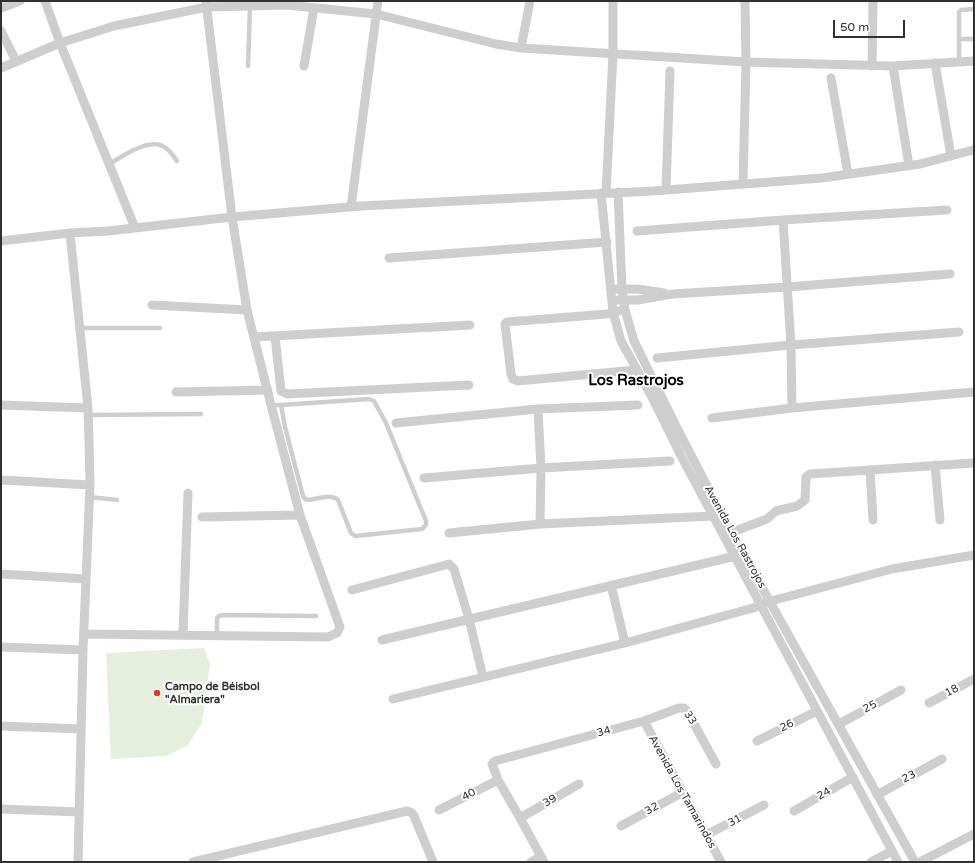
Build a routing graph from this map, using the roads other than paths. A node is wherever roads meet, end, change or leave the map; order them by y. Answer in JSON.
{"nodes":[{"id":1,"x":20,"y":1,"type":"edge"},
{"id":2,"x":45,"y":1,"type":"edge"},
{"id":3,"x":378,"y":1,"type":"edge"},
{"id":4,"x":530,"y":1,"type":"edge"},
{"id":5,"x":612,"y":1,"type":"edge"},
{"id":6,"x":745,"y":1,"type":"edge"},
{"id":7,"x":873,"y":1,"type":"edge"},
{"id":8,"x":287,"y":3,"type":"edge"},
{"id":9,"x":206,"y":4,"type":"edge"},
{"id":10,"x":3,"y":5,"type":"edge"},
{"id":11,"x":250,"y":6,"type":"junction"},
{"id":12,"x":314,"y":8,"type":"junction"},
{"id":13,"x":974,"y":9,"type":"edge"},
{"id":14,"x":376,"y":14,"type":"junction"},
{"id":15,"x":1,"y":31,"type":"edge"},
{"id":16,"x":974,"y":39,"type":"edge"},
{"id":17,"x":959,"y":40,"type":"junction"},
{"id":18,"x":60,"y":43,"type":"junction"},
{"id":19,"x":520,"y":48,"type":"junction"},
{"id":20,"x":613,"y":54,"type":"junction"},
{"id":21,"x":16,"y":61,"type":"junction"},
{"id":22,"x":974,"y":61,"type":"edge"},
{"id":23,"x":746,"y":62,"type":"junction"},
{"id":24,"x":959,"y":62,"type":"junction"},
{"id":25,"x":935,"y":63,"type":"junction"},
{"id":26,"x":248,"y":66,"type":"dead end"},
{"id":27,"x":304,"y":66,"type":"dead end"},
{"id":28,"x":872,"y":66,"type":"junction"},
{"id":29,"x":893,"y":66,"type":"junction"},
{"id":30,"x":1,"y":68,"type":"edge"},
{"id":31,"x":670,"y":70,"type":"dead end"},
{"id":32,"x":831,"y":78,"type":"dead end"},
{"id":33,"x":973,"y":150,"type":"dead end"},
{"id":34,"x":951,"y":156,"type":"junction"},
{"id":35,"x":177,"y":161,"type":"dead end"},
{"id":36,"x":109,"y":164,"type":"junction"},
{"id":37,"x":909,"y":166,"type":"junction"},
{"id":38,"x":848,"y":174,"type":"junction"},
{"id":39,"x":743,"y":184,"type":"junction"},
{"id":40,"x":666,"y":190,"type":"junction"},
{"id":41,"x":618,"y":192,"type":"junction"},
{"id":42,"x":604,"y":193,"type":"junction"},
{"id":43,"x":352,"y":206,"type":"junction"},
{"id":44,"x":947,"y":210,"type":"dead end"},
{"id":45,"x":232,"y":217,"type":"junction"},
{"id":46,"x":783,"y":220,"type":"junction"},
{"id":47,"x":135,"y":228,"type":"junction"},
{"id":48,"x":637,"y":231,"type":"dead end"},
{"id":49,"x":70,"y":233,"type":"junction"},
{"id":50,"x":1,"y":241,"type":"edge"},
{"id":51,"x":606,"y":242,"type":"junction"},
{"id":52,"x":388,"y":258,"type":"dead end"},
{"id":53,"x":950,"y":274,"type":"dead end"},
{"id":54,"x":787,"y":287,"type":"junction"},
{"id":55,"x":611,"y":289,"type":"junction"},
{"id":56,"x":622,"y":289,"type":"junction"},
{"id":57,"x":672,"y":294,"type":"junction"},
{"id":58,"x":612,"y":300,"type":"junction"},
{"id":59,"x":624,"y":300,"type":"junction"},
{"id":60,"x":152,"y":305,"type":"dead end"},
{"id":61,"x":247,"y":310,"type":"junction"},
{"id":62,"x":625,"y":310,"type":"junction"},
{"id":63,"x":614,"y":312,"type":"junction"},
{"id":64,"x":470,"y":325,"type":"dead end"},
{"id":65,"x":80,"y":328,"type":"junction"},
{"id":66,"x":160,"y":328,"type":"dead end"},
{"id":67,"x":959,"y":332,"type":"dead end"},
{"id":68,"x":275,"y":336,"type":"junction"},
{"id":69,"x":254,"y":337,"type":"junction"},
{"id":70,"x":791,"y":345,"type":"junction"},
{"id":71,"x":657,"y":358,"type":"dead end"},
{"id":72,"x":636,"y":370,"type":"junction"},
{"id":73,"x":469,"y":385,"type":"dead end"},
{"id":74,"x":268,"y":390,"type":"junction"},
{"id":75,"x":176,"y":392,"type":"dead end"},
{"id":76,"x":974,"y":392,"type":"edge"},
{"id":77,"x":271,"y":405,"type":"junction"},
{"id":78,"x":281,"y":405,"type":"junction"},
{"id":79,"x":638,"y":405,"type":"dead end"},
{"id":80,"x":1,"y":406,"type":"edge"},
{"id":81,"x":792,"y":408,"type":"junction"},
{"id":82,"x":538,"y":409,"type":"junction"},
{"id":83,"x":88,"y":412,"type":"junction"},
{"id":84,"x":201,"y":414,"type":"dead end"},
{"id":85,"x":712,"y":418,"type":"dead end"},
{"id":86,"x":396,"y":423,"type":"dead end"},
{"id":87,"x":670,"y":461,"type":"dead end"},
{"id":88,"x":974,"y":463,"type":"edge"},
{"id":89,"x":936,"y":465,"type":"junction"},
{"id":90,"x":540,"y":468,"type":"junction"},
{"id":91,"x":870,"y":470,"type":"junction"},
{"id":92,"x":424,"y":478,"type":"dead end"},
{"id":93,"x":1,"y":480,"type":"edge"},
{"id":94,"x":90,"y":485,"type":"junction"},
{"id":95,"x":188,"y":493,"type":"dead end"},
{"id":96,"x":89,"y":497,"type":"junction"},
{"id":97,"x":117,"y":500,"type":"dead end"},
{"id":98,"x":717,"y":514,"type":"junction"},
{"id":99,"x":300,"y":515,"type":"junction"},
{"id":100,"x":202,"y":517,"type":"dead end"},
{"id":101,"x":873,"y":520,"type":"dead end"},
{"id":102,"x":940,"y":520,"type":"dead end"},
{"id":103,"x":540,"y":524,"type":"junction"},
{"id":104,"x":449,"y":533,"type":"dead end"},
{"id":105,"x":728,"y":534,"type":"junction"},
{"id":106,"x":739,"y":555,"type":"junction"},
{"id":107,"x":974,"y":556,"type":"edge"},
{"id":108,"x":1,"y":574,"type":"edge"},
{"id":109,"x":86,"y":579,"type":"junction"},
{"id":110,"x":611,"y":585,"type":"junction"},
{"id":111,"x":352,"y":590,"type":"dead end"},
{"id":112,"x":771,"y":601,"type":"junction"},
{"id":113,"x":760,"y":605,"type":"junction"},
{"id":114,"x":316,"y":616,"type":"dead end"},
{"id":115,"x":469,"y":619,"type":"junction"},
{"id":116,"x":84,"y":634,"type":"junction"},
{"id":117,"x":183,"y":635,"type":"junction"},
{"id":118,"x":217,"y":635,"type":"junction"},
{"id":119,"x":382,"y":640,"type":"dead end"},
{"id":120,"x":625,"y":643,"type":"junction"},
{"id":121,"x":1,"y":647,"type":"edge"},
{"id":122,"x":83,"y":650,"type":"junction"},
{"id":123,"x":483,"y":677,"type":"junction"},
{"id":124,"x":974,"y":679,"type":"edge"},
{"id":125,"x":901,"y":690,"type":"dead end"},
{"id":126,"x":393,"y":699,"type":"dead end"},
{"id":127,"x":929,"y":703,"type":"dead end"},
{"id":128,"x":817,"y":711,"type":"junction"},
{"id":129,"x":644,"y":721,"type":"junction"},
{"id":130,"x":839,"y":724,"type":"junction"},
{"id":131,"x":1,"y":726,"type":"edge"},
{"id":132,"x":81,"y":729,"type":"junction"},
{"id":133,"x":757,"y":741,"type":"dead end"},
{"id":134,"x":942,"y":759,"type":"dead end"},
{"id":135,"x":716,"y":764,"type":"dead end"},
{"id":136,"x":853,"y":777,"type":"junction"},
{"id":137,"x":498,"y":780,"type":"junction"},
{"id":138,"x":579,"y":784,"type":"dead end"},
{"id":139,"x":683,"y":792,"type":"junction"},
{"id":140,"x":877,"y":795,"type":"junction"},
{"id":141,"x":764,"y":805,"type":"dead end"},
{"id":142,"x":1,"y":809,"type":"edge"},
{"id":143,"x":439,"y":810,"type":"dead end"},
{"id":144,"x":794,"y":811,"type":"dead end"},
{"id":145,"x":78,"y":812,"type":"junction"},
{"id":146,"x":520,"y":818,"type":"junction"},
{"id":147,"x":621,"y":826,"type":"dead end"},
{"id":148,"x":974,"y":834,"type":"edge"},
{"id":149,"x":706,"y":836,"type":"junction"},
{"id":150,"x":892,"y":851,"type":"junction"},
{"id":151,"x":542,"y":859,"type":"edge"},
{"id":152,"x":78,"y":862,"type":"edge"},
{"id":153,"x":193,"y":862,"type":"edge"},
{"id":154,"x":433,"y":862,"type":"edge"},
{"id":155,"x":531,"y":862,"type":"edge"},
{"id":156,"x":721,"y":862,"type":"edge"},
{"id":157,"x":871,"y":862,"type":"edge"},
{"id":158,"x":898,"y":862,"type":"edge"},
{"id":159,"x":915,"y":862,"type":"edge"},
{"id":160,"x":920,"y":862,"type":"edge"}],
"edges":[{"from":1,"to":10,"type":"street"},
{"from":2,"to":18,"type":"street"},
{"from":3,"to":14,"type":"street"},
{"from":4,"to":19,"type":"street"},
{"from":5,"to":20,"type":"street","name":"Avenida Los Rastrojos"},
{"from":6,"to":23,"type":"street"},
{"from":7,"to":28,"type":"street"},
{"from":8,"to":11,"type":"street"},
{"from":8,"to":12,"type":"street"},
{"from":9,"to":11,"type":"street"},
{"from":9,"to":18,"type":"street"},
{"from":9,"to":45,"type":"street"},
{"from":11,"to":26,"type":"lane"},
{"from":12,"to":14,"type":"street"},
{"from":12,"to":27,"type":"street"},
{"from":13,"to":17,"type":"lane"},
{"from":14,"to":19,"type":"street"},
{"from":14,"to":43,"type":"street"},
{"from":15,"to":21,"type":"street"},
{"from":16,"to":17,"type":"lane"},
{"from":17,"to":24,"type":"lane"},
{"from":18,"to":21,"type":"street"},
{"from":18,"to":36,"type":"street"},
{"from":19,"to":20,"type":"street"},
{"from":20,"to":23,"type":"street"},
{"from":20,"to":42,"type":"street","name":"Avenida Los Rastrojos"},
{"from":21,"to":30,"type":"street"},
{"from":22,"to":24,"type":"street"},
{"from":23,"to":28,"type":"street"},
{"from":23,"to":39,"type":"street"},
{"from":24,"to":25,"type":"street"},
{"from":25,"to":29,"type":"street"},
{"from":25,"to":34,"type":"street"},
{"from":28,"to":29,"type":"street"},
{"from":29,"to":37,"type":"street"},
{"from":31,"to":40,"type":"street"},
{"from":32,"to":38,"type":"street"},
{"from":33,"to":34,"type":"street"},
{"from":34,"to":37,"type":"street"},
{"from":35,"to":36,"type":"lane"},
{"from":36,"to":47,"type":"street"},
{"from":37,"to":38,"type":"street"},
{"from":38,"to":39,"type":"street"},
{"from":39,"to":40,"type":"street"},
{"from":40,"to":41,"type":"street"},
{"from":41,"to":42,"type":"street"},
{"from":41,"to":56,"type":"street","name":"Avenida Los Rastrojos"},
{"from":42,"to":43,"type":"street"},
{"from":42,"to":51,"type":"street","name":"Avenida Los Rastrojos"},
{"from":43,"to":45,"type":"street"},
{"from":44,"to":46,"type":"street"},
{"from":45,"to":47,"type":"street"},
{"from":45,"to":61,"type":"street"},
{"from":46,"to":48,"type":"street"},
{"from":46,"to":54,"type":"street"},
{"from":47,"to":49,"type":"street"},
{"from":49,"to":50,"type":"street"},
{"from":49,"to":65,"type":"street"},
{"from":51,"to":52,"type":"street"},
{"from":51,"to":55,"type":"street","name":"Avenida Los Rastrojos"},
{"from":53,"to":54,"type":"street"},
{"from":54,"to":57,"type":"street"},
{"from":54,"to":70,"type":"street"},
{"from":55,"to":56,"type":"street"},
{"from":55,"to":58,"type":"street","name":"Avenida Los Rastrojos"},
{"from":56,"to":57,"type":"street"},
{"from":56,"to":59,"type":"street","name":"Avenida Los Rastrojos"},
{"from":57,"to":59,"type":"street"},
{"from":58,"to":59,"type":"street"},
{"from":58,"to":63,"type":"street","name":"Avenida Los Rastrojos"},
{"from":59,"to":62,"type":"street","name":"Avenida Los Rastrojos"},
{"from":60,"to":61,"type":"street"},
{"from":61,"to":69,"type":"street"},
{"from":62,"to":63,"type":"street"},
{"from":62,"to":98,"type":"street","name":"Avenida Los Rastrojos"},
{"from":63,"to":72,"type":"street","name":"Avenida Los Rastrojos"},
{"from":63,"to":72,"type":"street"},
{"from":64,"to":68,"type":"street"},
{"from":65,"to":66,"type":"lane"},
{"from":65,"to":83,"type":"street"},
{"from":67,"to":70,"type":"street"},
{"from":68,"to":69,"type":"street"},
{"from":68,"to":73,"type":"street"},
{"from":69,"to":74,"type":"street"},
{"from":70,"to":71,"type":"street"},
{"from":70,"to":81,"type":"street"},
{"from":72,"to":98,"type":"street","name":"Avenida Los Rastrojos"},
{"from":74,"to":75,"type":"street"},
{"from":74,"to":77,"type":"street"},
{"from":76,"to":81,"type":"street"},
{"from":77,"to":78,"type":"lane"},
{"from":77,"to":99,"type":"street"},
{"from":78,"to":78,"type":"lane"},
{"from":79,"to":82,"type":"street"},
{"from":80,"to":83,"type":"street"},
{"from":81,"to":85,"type":"street"},
{"from":82,"to":86,"type":"street"},
{"from":82,"to":90,"type":"street"},
{"from":83,"to":84,"type":"lane"},
{"from":83,"to":94,"type":"street"},
{"from":87,"to":90,"type":"street"},
{"from":88,"to":89,"type":"street"},
{"from":89,"to":91,"type":"street"},
{"from":89,"to":102,"type":"street"},
{"from":90,"to":92,"type":"street"},
{"from":90,"to":103,"type":"street"},
{"from":91,"to":101,"type":"street"},
{"from":91,"to":105,"type":"street"},
{"from":93,"to":94,"type":"street"},
{"from":94,"to":96,"type":"street"},
{"from":95,"to":117,"type":"street"},
{"from":96,"to":97,"type":"lane"},
{"from":96,"to":109,"type":"street"},
{"from":98,"to":103,"type":"street"},
{"from":98,"to":105,"type":"street","name":"Avenida Los Rastrojos"},
{"from":99,"to":100,"type":"street"},
{"from":99,"to":118,"type":"street"},
{"from":103,"to":104,"type":"street"},
{"from":105,"to":106,"type":"street","name":"Avenida Los Rastrojos"},
{"from":106,"to":110,"type":"street"},
{"from":106,"to":112,"type":"street","name":"Avenida Los Rastrojos"},
{"from":106,"to":113,"type":"street","name":"Avenida Los Rastrojos"},
{"from":107,"to":112,"type":"street"},
{"from":108,"to":109,"type":"street"},
{"from":109,"to":116,"type":"street"},
{"from":110,"to":115,"type":"street"},
{"from":110,"to":120,"type":"street"},
{"from":111,"to":115,"type":"street"},
{"from":112,"to":113,"type":"street"},
{"from":112,"to":130,"type":"street","name":"Avenida Los Rastrojos"},
{"from":113,"to":120,"type":"street"},
{"from":113,"to":128,"type":"street","name":"Avenida Los Rastrojos"},
{"from":114,"to":118,"type":"lane"},
{"from":115,"to":119,"type":"street"},
{"from":115,"to":123,"type":"street"},
{"from":116,"to":117,"type":"street"},
{"from":116,"to":122,"type":"street"},
{"from":117,"to":118,"type":"street"},
{"from":120,"to":123,"type":"street"},
{"from":121,"to":122,"type":"street"},
{"from":122,"to":132,"type":"street"},
{"from":123,"to":126,"type":"street"},
{"from":124,"to":127,"type":"street","name":"18"},
{"from":125,"to":130,"type":"street","name":"25"},
{"from":128,"to":133,"type":"street","name":"26"},
{"from":128,"to":136,"type":"street","name":"Avenida Los Rastrojos"},
{"from":129,"to":135,"type":"street","name":"33"},
{"from":129,"to":137,"type":"street","name":"34"},
{"from":129,"to":139,"type":"street","name":"Avenida Los Tamarindos"},
{"from":130,"to":140,"type":"street","name":"Avenida Los Rastrojos"},
{"from":131,"to":132,"type":"street"},
{"from":132,"to":145,"type":"street"},
{"from":134,"to":140,"type":"street","name":"23"},
{"from":136,"to":144,"type":"street","name":"24"},
{"from":136,"to":150,"type":"street","name":"Avenida Los Rastrojos"},
{"from":137,"to":143,"type":"street","name":"40"},
{"from":137,"to":146,"type":"street"},
{"from":138,"to":146,"type":"street","name":"39"},
{"from":139,"to":147,"type":"street","name":"32"},
{"from":139,"to":149,"type":"street","name":"Avenida Los Tamarindos"},
{"from":140,"to":159,"type":"street","name":"Avenida Los Rastrojos"},
{"from":141,"to":149,"type":"street","name":"31"},
{"from":142,"to":145,"type":"street"},
{"from":145,"to":152,"type":"street"},
{"from":146,"to":151,"type":"street"},
{"from":148,"to":160,"type":"street"},
{"from":149,"to":156,"type":"street","name":"Avenida Los Tamarindos"},
{"from":150,"to":157,"type":"street"},
{"from":150,"to":158,"type":"street","name":"Avenida Los Rastrojos"},
{"from":151,"to":155,"type":"street"},
{"from":153,"to":154,"type":"street"}]}
